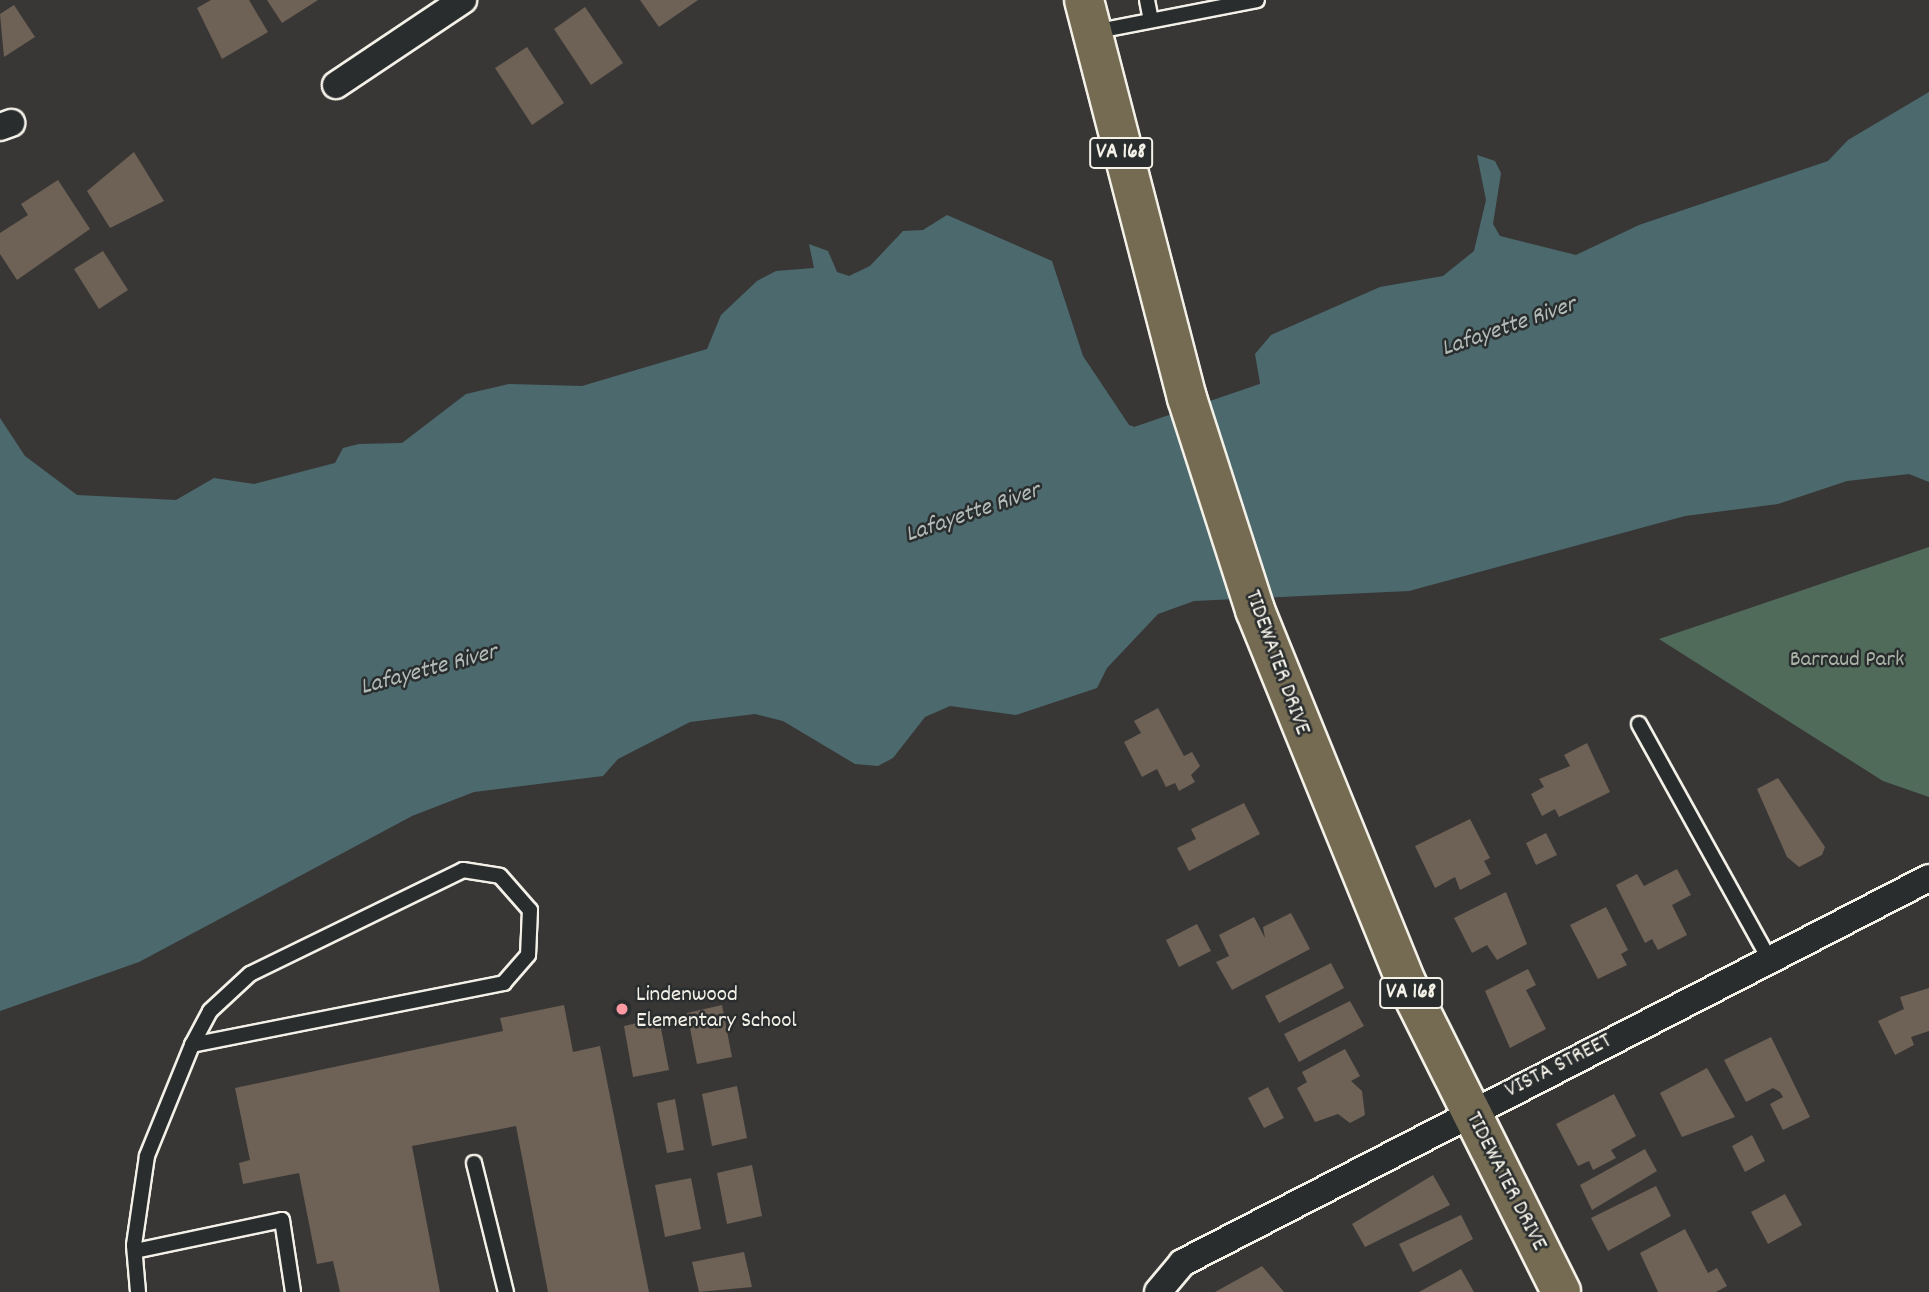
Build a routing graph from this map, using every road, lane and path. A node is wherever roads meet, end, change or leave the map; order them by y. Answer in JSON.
{"nodes":[{"id":1,"x":463,"y":0,"type":"edge"},
{"id":2,"x":1147,"y":0,"type":"edge"},
{"id":3,"x":1256,"y":0,"type":"edge"},
{"id":4,"x":1221,"y":4,"type":"edge"},
{"id":5,"x":1185,"y":7,"type":"edge"},
{"id":6,"x":1088,"y":16,"type":"edge"},
{"id":7,"x":1151,"y":20,"type":"junction"},
{"id":8,"x":336,"y":85,"type":"dead end"},
{"id":9,"x":1639,"y":724,"type":"dead end"},
{"id":10,"x":1929,"y":878,"type":"edge"},
{"id":11,"x":1770,"y":960,"type":"junction"},
{"id":12,"x":192,"y":1045,"type":"junction"},
{"id":13,"x":1470,"y":1115,"type":"junction"},
{"id":14,"x":474,"y":1163,"type":"dead end"},
{"id":15,"x":135,"y":1251,"type":"junction"},
{"id":16,"x":1159,"y":1289,"type":"edge"},
{"id":17,"x":138,"y":1292,"type":"edge"},
{"id":18,"x":293,"y":1292,"type":"edge"},
{"id":19,"x":506,"y":1292,"type":"edge"},
{"id":20,"x":1562,"y":1292,"type":"edge"}],
"edges":[{"from":1,"to":8,"type":"street"},
{"from":2,"to":7,"type":"lane"},
{"from":3,"to":4,"type":"lane"},
{"from":4,"to":5,"type":"lane"},
{"from":5,"to":7,"type":"lane"},
{"from":6,"to":7,"type":"lane"},
{"from":6,"to":13,"type":"highway","name":"TIDEWATER DRIVE","number":"VA 168"},
{"from":9,"to":11,"type":"lane"},
{"from":10,"to":11,"type":"street","name":"VISTA STREET"},
{"from":11,"to":13,"type":"street","name":"VISTA STREET"},
{"from":12,"to":12,"type":"lane"},
{"from":12,"to":15,"type":"lane"},
{"from":13,"to":16,"type":"street","name":"VISTA STREET"},
{"from":13,"to":20,"type":"highway","name":"TIDEWATER DRIVE","number":"VA 168"},
{"from":14,"to":19,"type":"lane"},
{"from":15,"to":17,"type":"lane"},
{"from":15,"to":18,"type":"lane"}]}
